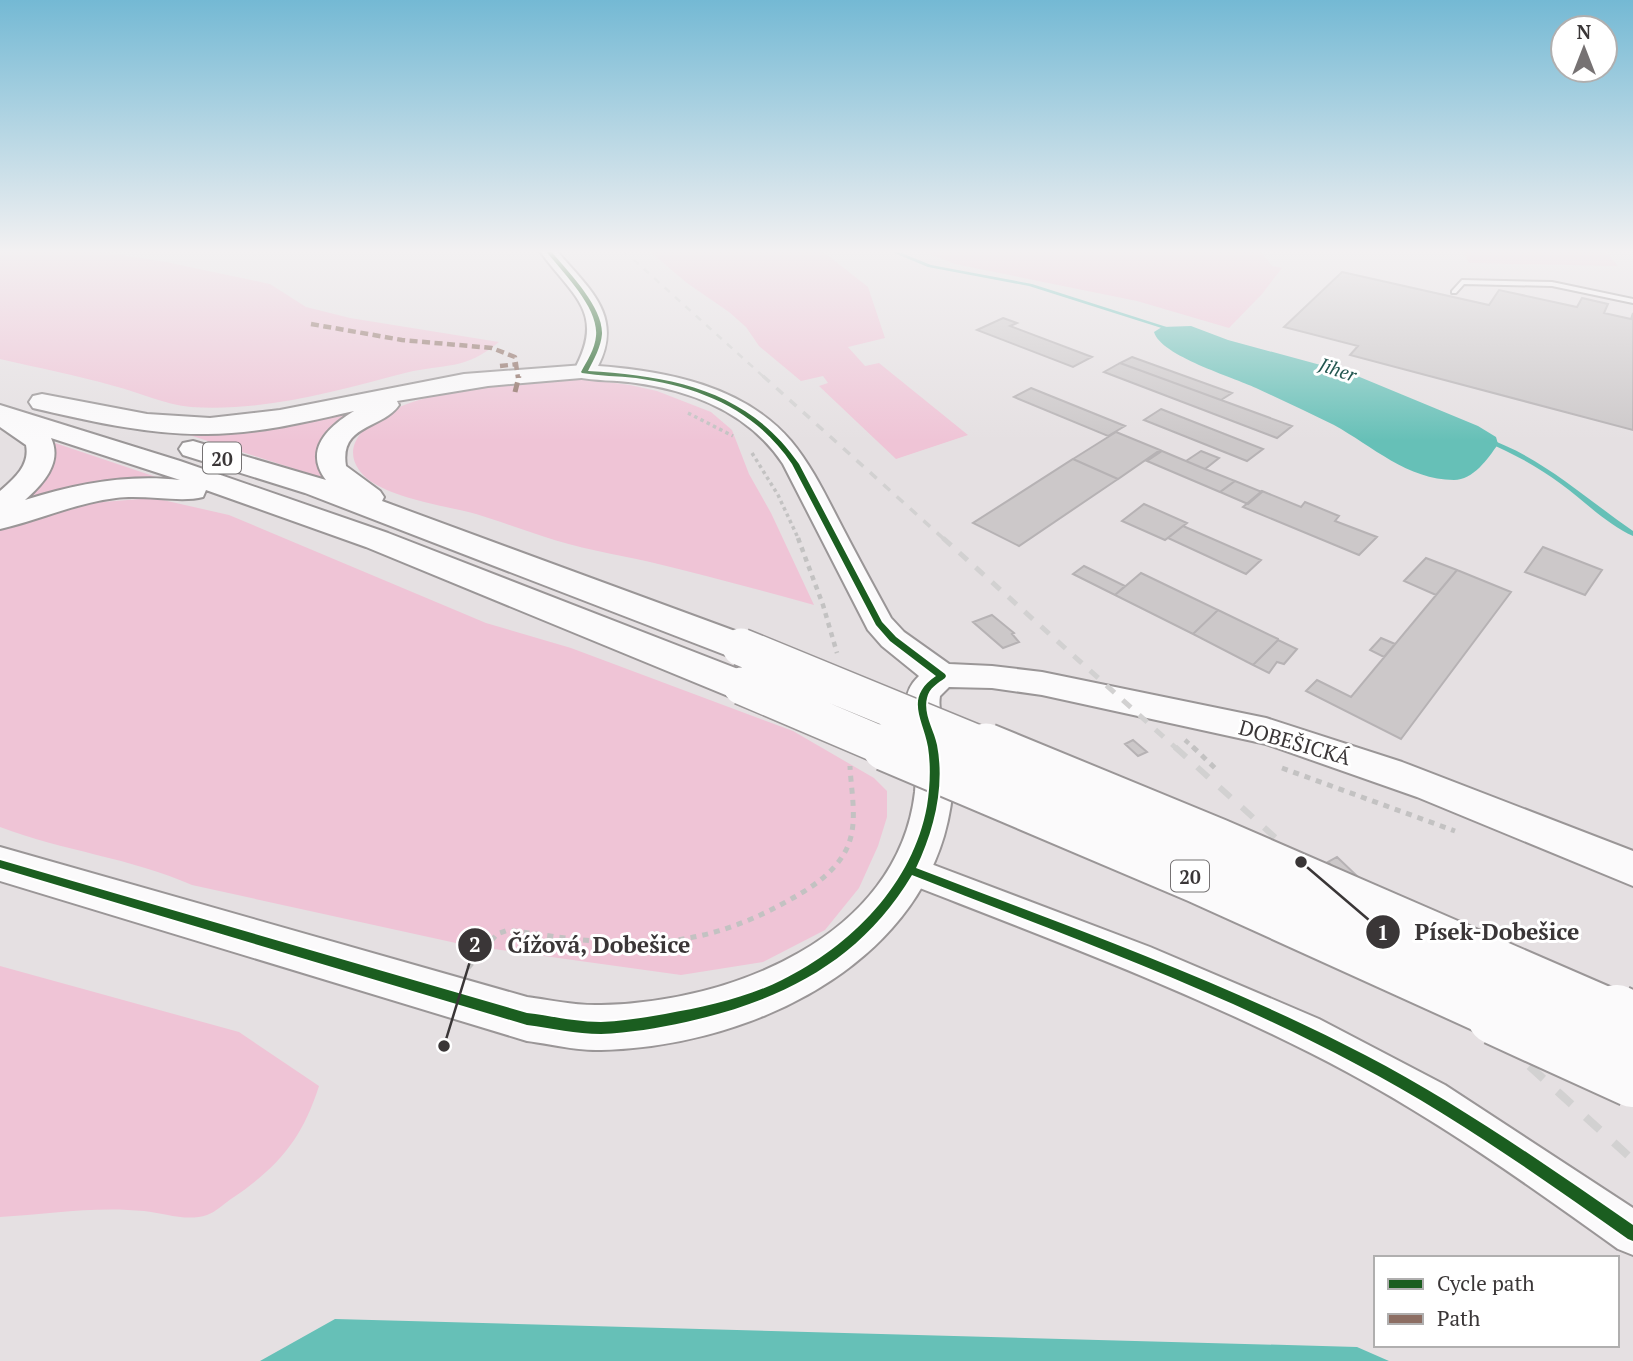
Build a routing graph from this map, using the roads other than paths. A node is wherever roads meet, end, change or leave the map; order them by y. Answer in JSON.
{"nodes":[{"id":1,"x":593,"y":314,"type":"edge"},
{"id":2,"x":584,"y":372,"type":"junction"},
{"id":3,"x":444,"y":385,"type":"junction"},
{"id":4,"x":0,"y":390,"type":"edge"},
{"id":5,"x":42,"y":402,"type":"junction"},
{"id":6,"x":0,"y":414,"type":"edge"},
{"id":7,"x":0,"y":506,"type":"edge"},
{"id":8,"x":290,"y":510,"type":"junction"},
{"id":9,"x":401,"y":519,"type":"junction"},
{"id":10,"x":0,"y":520,"type":"edge"},
{"id":11,"x":741,"y":667,"type":"junction"},
{"id":12,"x":942,"y":676,"type":"junction"},
{"id":13,"x":0,"y":864,"type":"edge"},
{"id":14,"x":1633,"y":869,"type":"edge"},
{"id":15,"x":910,"y":870,"type":"junction"},
{"id":16,"x":1633,"y":1023,"type":"edge"},
{"id":17,"x":1633,"y":1077,"type":"edge"},
{"id":18,"x":1633,"y":1234,"type":"edge"}],
"edges":[{"from":1,"to":2,"type":"street"},
{"from":2,"to":3,"type":"highway"},
{"from":2,"to":12,"type":"street"},
{"from":3,"to":5,"type":"highway"},
{"from":3,"to":9,"type":"highway"},
{"from":4,"to":5,"type":"highway","number":"20"},
{"from":5,"to":9,"type":"highway","number":"20"},
{"from":6,"to":7,"type":"highway"},
{"from":6,"to":8,"type":"highway","number":"20"},
{"from":8,"to":10,"type":"highway"},
{"from":8,"to":11,"type":"highway","number":"20"},
{"from":9,"to":11,"type":"highway","number":"20"},
{"from":11,"to":16,"type":"highway","number":"20","bridge":true},
{"from":11,"to":17,"type":"highway","number":"20","bridge":true},
{"from":12,"to":14,"type":"street","name":"DOBEŠICKÁ"},
{"from":12,"to":15,"type":"street"},
{"from":13,"to":15,"type":"street"},
{"from":15,"to":18,"type":"street"}]}
